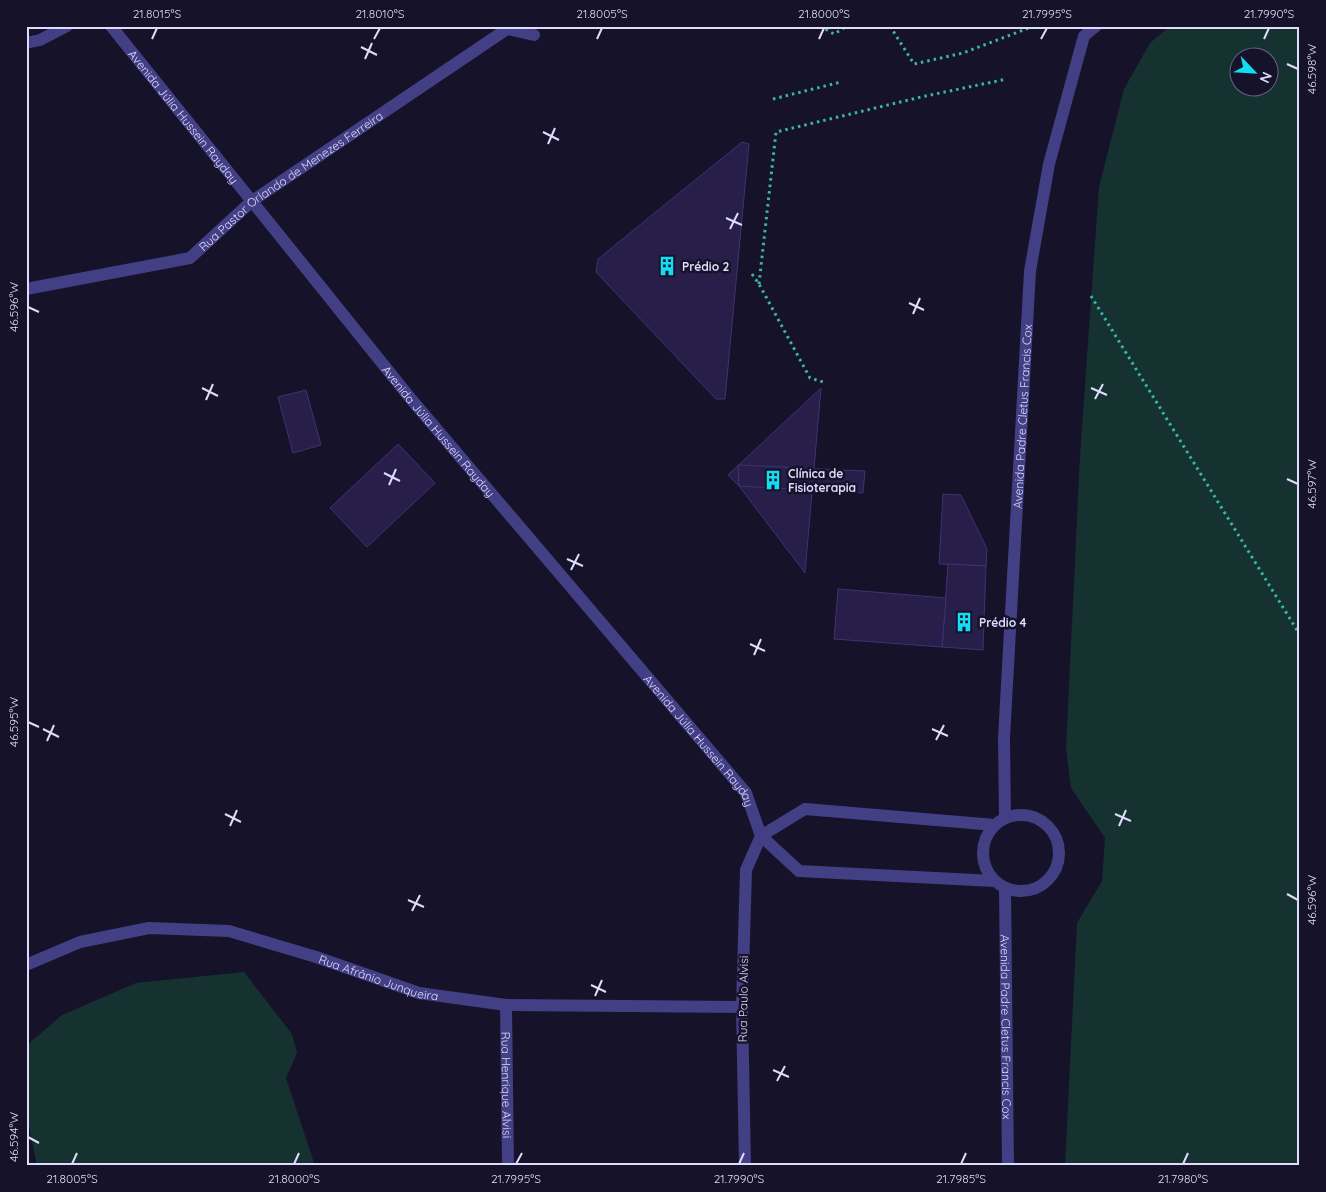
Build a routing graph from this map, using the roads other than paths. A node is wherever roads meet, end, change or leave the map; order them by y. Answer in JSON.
{"nodes":[{"id":1,"x":67,"y":26,"type":"edge"},
{"id":2,"x":112,"y":26,"type":"edge"},
{"id":3,"x":1096,"y":26,"type":"edge"},
{"id":4,"x":534,"y":35,"type":"dead end"},
{"id":5,"x":26,"y":43,"type":"edge"},
{"id":6,"x":252,"y":201,"type":"junction"},
{"id":7,"x":26,"y":289,"type":"edge"},
{"id":8,"x":1000,"y":822,"type":"junction"},
{"id":9,"x":761,"y":836,"type":"junction"},
{"id":10,"x":999,"y":885,"type":"junction"},
{"id":11,"x":26,"y":965,"type":"edge"},
{"id":12,"x":506,"y":1005,"type":"junction"},
{"id":13,"x":742,"y":1007,"type":"junction"},
{"id":14,"x":508,"y":1166,"type":"edge"},
{"id":15,"x":745,"y":1166,"type":"edge"},
{"id":16,"x":1008,"y":1166,"type":"edge"}],
"edges":[{"from":1,"to":5,"type":"street"},
{"from":2,"to":6,"type":"street","name":"Avenida Júlia Hussein Rayday"},
{"from":3,"to":8,"type":"street","name":"Avenida Padre Cletus Francis Cox"},
{"from":4,"to":6,"type":"street","name":"Rua Pastor Orlando de Menezes Ferreira"},
{"from":6,"to":7,"type":"street","name":"Rua Pastor Orlando de Menezes Ferreira"},
{"from":6,"to":9,"type":"street","name":"Avenida Júlia Hussein Rayday"},
{"from":8,"to":9,"type":"street"},
{"from":8,"to":10,"type":"street"},
{"from":8,"to":10,"type":"street"},
{"from":9,"to":10,"type":"street"},
{"from":9,"to":13,"type":"street","name":"Rua Paulo Alvisi"},
{"from":10,"to":16,"type":"street","name":"Avenida Padre Cletus Francis Cox"},
{"from":11,"to":12,"type":"street","name":"Rua Afrânio Junqueira"},
{"from":12,"to":13,"type":"street","name":"Rua Afrânio Junqueira"},
{"from":12,"to":14,"type":"street","name":"Rua Henrique Alvisi"},
{"from":13,"to":15,"type":"street","name":"Rua Paulo Alvisi"}]}
